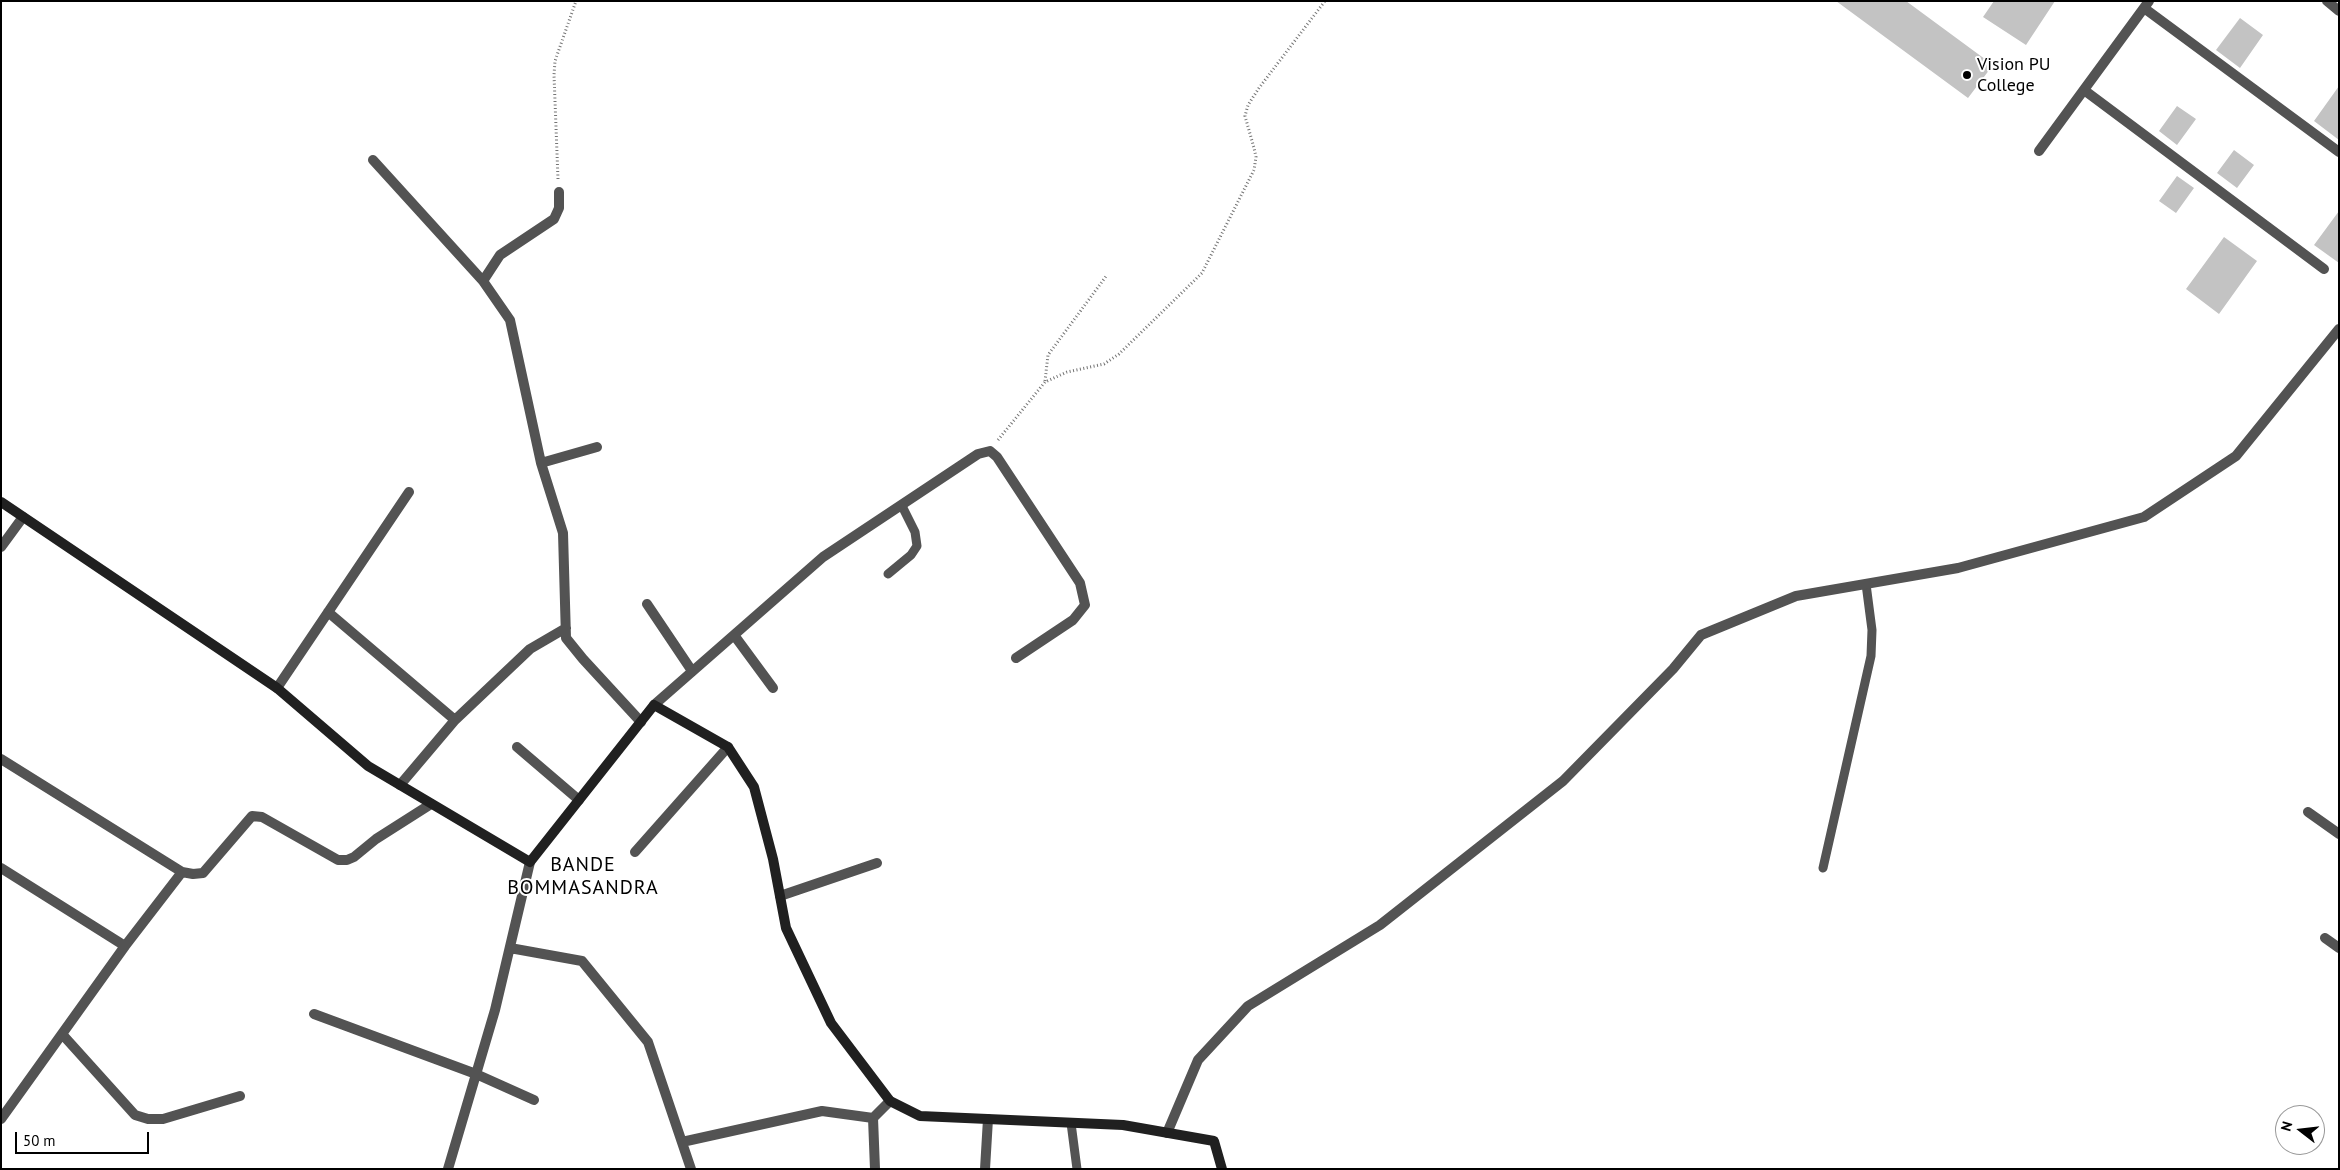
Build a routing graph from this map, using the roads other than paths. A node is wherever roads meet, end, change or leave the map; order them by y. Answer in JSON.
{"nodes":[{"id":1,"x":2327,"y":1,"type":"edge"},
{"id":2,"x":2147,"y":5,"type":"edge"},
{"id":3,"x":2339,"y":11,"type":"edge"},
{"id":4,"x":2084,"y":90,"type":"junction"},
{"id":5,"x":2039,"y":151,"type":"dead end"},
{"id":6,"x":2339,"y":152,"type":"edge"},
{"id":7,"x":373,"y":160,"type":"dead end"},
{"id":8,"x":559,"y":192,"type":"road end"},
{"id":9,"x":2324,"y":269,"type":"dead end"},
{"id":10,"x":483,"y":281,"type":"junction"},
{"id":11,"x":2339,"y":329,"type":"edge"},
{"id":12,"x":597,"y":447,"type":"dead end"},
{"id":13,"x":541,"y":463,"type":"junction"},
{"id":14,"x":409,"y":492,"type":"dead end"},
{"id":15,"x":1,"y":502,"type":"edge"},
{"id":16,"x":902,"y":506,"type":"junction"},
{"id":17,"x":23,"y":517,"type":"junction"},
{"id":18,"x":1,"y":548,"type":"edge"},
{"id":19,"x":888,"y":574,"type":"dead end"},
{"id":20,"x":1866,"y":584,"type":"junction"},
{"id":21,"x":647,"y":604,"type":"dead end"},
{"id":22,"x":328,"y":612,"type":"junction"},
{"id":23,"x":566,"y":628,"type":"junction"},
{"id":24,"x":734,"y":635,"type":"junction"},
{"id":25,"x":1016,"y":658,"type":"dead end"},
{"id":26,"x":692,"y":671,"type":"junction"},
{"id":27,"x":277,"y":688,"type":"junction"},
{"id":28,"x":773,"y":688,"type":"dead end"},
{"id":29,"x":654,"y":705,"type":"junction"},
{"id":30,"x":454,"y":720,"type":"junction"},
{"id":31,"x":641,"y":722,"type":"junction"},
{"id":32,"x":517,"y":747,"type":"dead end"},
{"id":33,"x":728,"y":747,"type":"junction"},
{"id":34,"x":1,"y":759,"type":"edge"},
{"id":35,"x":400,"y":785,"type":"junction"},
{"id":36,"x":579,"y":800,"type":"junction"},
{"id":37,"x":432,"y":804,"type":"junction"},
{"id":38,"x":2308,"y":812,"type":"dead end"},
{"id":39,"x":2339,"y":834,"type":"edge"},
{"id":40,"x":635,"y":852,"type":"dead end"},
{"id":41,"x":530,"y":862,"type":"junction"},
{"id":42,"x":877,"y":863,"type":"dead end"},
{"id":43,"x":1,"y":868,"type":"edge"},
{"id":44,"x":1823,"y":868,"type":"dead end"},
{"id":45,"x":182,"y":872,"type":"junction"},
{"id":46,"x":780,"y":896,"type":"junction"},
{"id":47,"x":2325,"y":938,"type":"dead end"},
{"id":48,"x":125,"y":946,"type":"junction"},
{"id":49,"x":510,"y":948,"type":"junction"},
{"id":50,"x":2339,"y":948,"type":"edge"},
{"id":51,"x":314,"y":1014,"type":"dead end"},
{"id":52,"x":62,"y":1034,"type":"junction"},
{"id":53,"x":476,"y":1074,"type":"junction"},
{"id":54,"x":240,"y":1096,"type":"dead end"},
{"id":55,"x":534,"y":1100,"type":"dead end"},
{"id":56,"x":890,"y":1101,"type":"junction"},
{"id":57,"x":873,"y":1118,"type":"junction"},
{"id":58,"x":1,"y":1119,"type":"edge"},
{"id":59,"x":988,"y":1119,"type":"junction"},
{"id":60,"x":1070,"y":1123,"type":"junction"},
{"id":61,"x":1167,"y":1133,"type":"junction"},
{"id":62,"x":682,"y":1142,"type":"junction"},
{"id":63,"x":448,"y":1169,"type":"edge"},
{"id":64,"x":691,"y":1169,"type":"edge"},
{"id":65,"x":875,"y":1169,"type":"edge"},
{"id":66,"x":985,"y":1169,"type":"edge"},
{"id":67,"x":1077,"y":1169,"type":"edge"},
{"id":68,"x":1222,"y":1169,"type":"edge"}],
"edges":[{"from":1,"to":3,"type":"street"},
{"from":2,"to":4,"type":"street"},
{"from":2,"to":6,"type":"street"},
{"from":4,"to":5,"type":"street"},
{"from":4,"to":9,"type":"street"},
{"from":7,"to":10,"type":"street"},
{"from":8,"to":10,"type":"street"},
{"from":10,"to":13,"type":"street"},
{"from":11,"to":20,"type":"street"},
{"from":12,"to":13,"type":"street"},
{"from":13,"to":23,"type":"street"},
{"from":14,"to":22,"type":"street"},
{"from":15,"to":17,"type":"street"},
{"from":16,"to":19,"type":"lane"},
{"from":16,"to":24,"type":"street"},
{"from":16,"to":25,"type":"street"},
{"from":17,"to":18,"type":"street"},
{"from":17,"to":27,"type":"street"},
{"from":20,"to":44,"type":"lane"},
{"from":20,"to":61,"type":"street"},
{"from":21,"to":26,"type":"street"},
{"from":22,"to":27,"type":"street"},
{"from":22,"to":30,"type":"street"},
{"from":23,"to":30,"type":"street"},
{"from":23,"to":31,"type":"street"},
{"from":24,"to":26,"type":"street"},
{"from":24,"to":28,"type":"street"},
{"from":26,"to":29,"type":"street"},
{"from":27,"to":35,"type":"street"},
{"from":29,"to":31,"type":"street"},
{"from":29,"to":33,"type":"street"},
{"from":30,"to":35,"type":"street"},
{"from":31,"to":36,"type":"street"},
{"from":32,"to":36,"type":"street"},
{"from":33,"to":40,"type":"street"},
{"from":33,"to":46,"type":"street"},
{"from":34,"to":45,"type":"street"},
{"from":35,"to":37,"type":"street"},
{"from":36,"to":41,"type":"street"},
{"from":37,"to":41,"type":"street"},
{"from":37,"to":45,"type":"street"},
{"from":38,"to":39,"type":"street"},
{"from":41,"to":49,"type":"street"},
{"from":42,"to":46,"type":"street"},
{"from":43,"to":48,"type":"street"},
{"from":45,"to":48,"type":"street"},
{"from":46,"to":56,"type":"street"},
{"from":47,"to":50,"type":"street"},
{"from":48,"to":52,"type":"street"},
{"from":49,"to":53,"type":"street"},
{"from":49,"to":62,"type":"street"},
{"from":51,"to":53,"type":"street"},
{"from":52,"to":54,"type":"street"},
{"from":52,"to":58,"type":"street"},
{"from":53,"to":55,"type":"street"},
{"from":53,"to":63,"type":"street"},
{"from":56,"to":57,"type":"street"},
{"from":56,"to":59,"type":"street"},
{"from":57,"to":62,"type":"street"},
{"from":57,"to":65,"type":"street"},
{"from":59,"to":60,"type":"street"},
{"from":59,"to":66,"type":"street"},
{"from":60,"to":61,"type":"street"},
{"from":60,"to":67,"type":"lane"},
{"from":61,"to":68,"type":"street"},
{"from":62,"to":64,"type":"street"}]}
